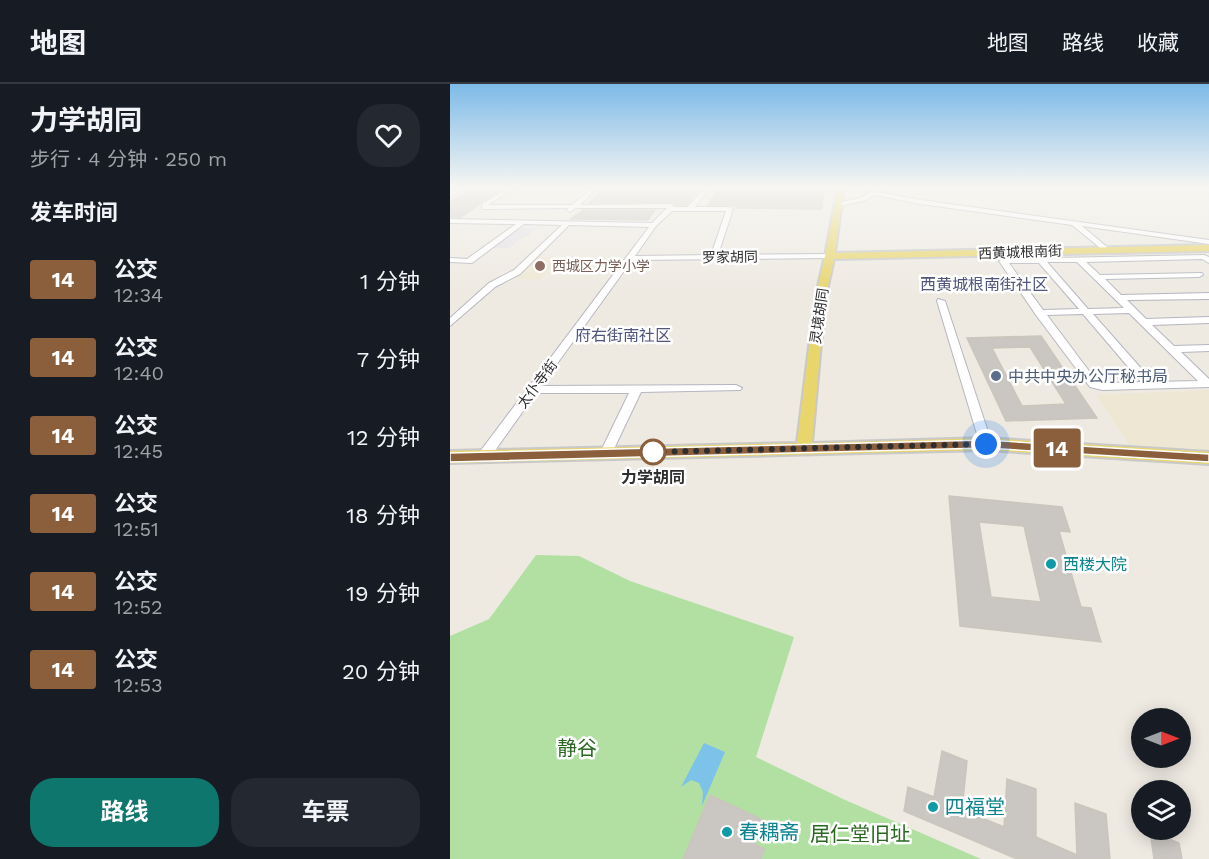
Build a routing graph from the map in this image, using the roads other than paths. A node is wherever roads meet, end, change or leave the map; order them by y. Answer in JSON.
{"nodes":[{"id":1,"x":498,"y":222,"type":"edge"},
{"id":2,"x":628,"y":222,"type":"edge"},
{"id":3,"x":657,"y":222,"type":"edge"},
{"id":4,"x":726,"y":222,"type":"edge"},
{"id":5,"x":835,"y":222,"type":"edge"},
{"id":6,"x":1064,"y":222,"type":"edge"},
{"id":7,"x":522,"y":223,"type":"junction"},
{"id":8,"x":556,"y":224,"type":"joint"},
{"id":9,"x":567,"y":224,"type":"junction"},
{"id":10,"x":604,"y":224,"type":"joint"},
{"id":11,"x":1075,"y":224,"type":"junction"},
{"id":12,"x":626,"y":225,"type":"junction"},
{"id":13,"x":654,"y":225,"type":"junction"},
{"id":14,"x":1209,"y":242,"type":"edge"},
{"id":15,"x":1204,"y":248,"type":"edge"},
{"id":16,"x":1104,"y":249,"type":"junction"},
{"id":17,"x":997,"y":253,"type":"junction"},
{"id":18,"x":1209,"y":255,"type":"edge"},
{"id":19,"x":830,"y":256,"type":"junction"},
{"id":20,"x":714,"y":257,"type":"junction"},
{"id":21,"x":1175,"y":257,"type":"junction"},
{"id":22,"x":631,"y":258,"type":"junction"},
{"id":23,"x":450,"y":260,"type":"edge"},
{"id":24,"x":1041,"y":260,"type":"junction"},
{"id":25,"x":1080,"y":260,"type":"junction"},
{"id":26,"x":1003,"y":261,"type":"junction"},
{"id":27,"x":1209,"y":261,"type":"edge"},
{"id":28,"x":1199,"y":275,"type":"junction"},
{"id":29,"x":1097,"y":277,"type":"junction"},
{"id":30,"x":1209,"y":282,"type":"edge"},
{"id":31,"x":1209,"y":296,"type":"edge"},
{"id":32,"x":1119,"y":298,"type":"junction"},
{"id":33,"x":941,"y":301,"type":"dead end"},
{"id":34,"x":1132,"y":310,"type":"junction"},
{"id":35,"x":1085,"y":312,"type":"junction"},
{"id":36,"x":1039,"y":313,"type":"junction"},
{"id":37,"x":1209,"y":320,"type":"edge"},
{"id":38,"x":1144,"y":322,"type":"junction"},
{"id":39,"x":450,"y":323,"type":"edge"},
{"id":40,"x":1209,"y":348,"type":"edge"},
{"id":41,"x":1172,"y":349,"type":"junction"},
{"id":42,"x":1209,"y":384,"type":"edge"},
{"id":43,"x":1149,"y":386,"type":"junction"},
{"id":44,"x":637,"y":388,"type":"junction"},
{"id":45,"x":736,"y":388,"type":"dead end"},
{"id":46,"x":531,"y":390,"type":"junction"},
{"id":47,"x":986,"y":444,"type":"junction"},
{"id":48,"x":804,"y":448,"type":"junction"},
{"id":49,"x":606,"y":453,"type":"junction"},
{"id":50,"x":484,"y":456,"type":"junction"},
{"id":51,"x":450,"y":458,"type":"edge"},
{"id":52,"x":1209,"y":458,"type":"edge"}],
"edges":[{"from":1,"to":7,"type":"street"},
{"from":2,"to":12,"type":"street"},
{"from":3,"to":13,"type":"street","name":"太仆寺街"},
{"from":4,"to":20,"type":"street"},
{"from":5,"to":19,"type":"main road","name":"灵境胡同"},
{"from":6,"to":11,"type":"street"},
{"from":7,"to":8,"type":"street"},
{"from":7,"to":23,"type":"street"},
{"from":8,"to":9,"type":"street"},
{"from":9,"to":10,"type":"street"},
{"from":9,"to":39,"type":"street"},
{"from":10,"to":12,"type":"street"},
{"from":11,"to":14,"type":"street"},
{"from":11,"to":16,"type":"street"},
{"from":12,"to":13,"type":"street"},
{"from":13,"to":22,"type":"street","name":"太仆寺街"},
{"from":15,"to":16,"type":"main road","name":"西黄城根南街"},
{"from":15,"to":18,"type":"street"},
{"from":16,"to":17,"type":"main road","name":"西黄城根南街"},
{"from":17,"to":19,"type":"main road","name":"西黄城根南街"},
{"from":17,"to":26,"type":"street"},
{"from":19,"to":20,"type":"street","name":"罗家胡同"},
{"from":19,"to":48,"type":"main road","name":"灵境胡同"},
{"from":20,"to":22,"type":"street","name":"罗家胡同"},
{"from":21,"to":25,"type":"street"},
{"from":21,"to":27,"type":"street"},
{"from":21,"to":28,"type":"street"},
{"from":22,"to":46,"type":"street","name":"太仆寺街"},
{"from":24,"to":25,"type":"street"},
{"from":24,"to":26,"type":"street"},
{"from":24,"to":35,"type":"street"},
{"from":25,"to":29,"type":"street"},
{"from":26,"to":36,"type":"street"},
{"from":28,"to":29,"type":"street"},
{"from":28,"to":30,"type":"street"},
{"from":29,"to":32,"type":"street"},
{"from":31,"to":32,"type":"street"},
{"from":32,"to":34,"type":"street"},
{"from":33,"to":47,"type":"street"},
{"from":34,"to":35,"type":"street"},
{"from":34,"to":38,"type":"street"},
{"from":35,"to":36,"type":"street"},
{"from":35,"to":43,"type":"street"},
{"from":36,"to":43,"type":"street"},
{"from":37,"to":38,"type":"street"},
{"from":38,"to":41,"type":"street"},
{"from":40,"to":41,"type":"street"},
{"from":41,"to":42,"type":"street"},
{"from":42,"to":43,"type":"street"},
{"from":44,"to":45,"type":"street"},
{"from":44,"to":46,"type":"street"},
{"from":44,"to":49,"type":"street"},
{"from":46,"to":50,"type":"street","name":"太仆寺街"},
{"from":47,"to":48,"type":"main road"},
{"from":47,"to":52,"type":"main road"},
{"from":48,"to":49,"type":"main road"},
{"from":49,"to":50,"type":"main road"},
{"from":50,"to":51,"type":"main road"}]}
